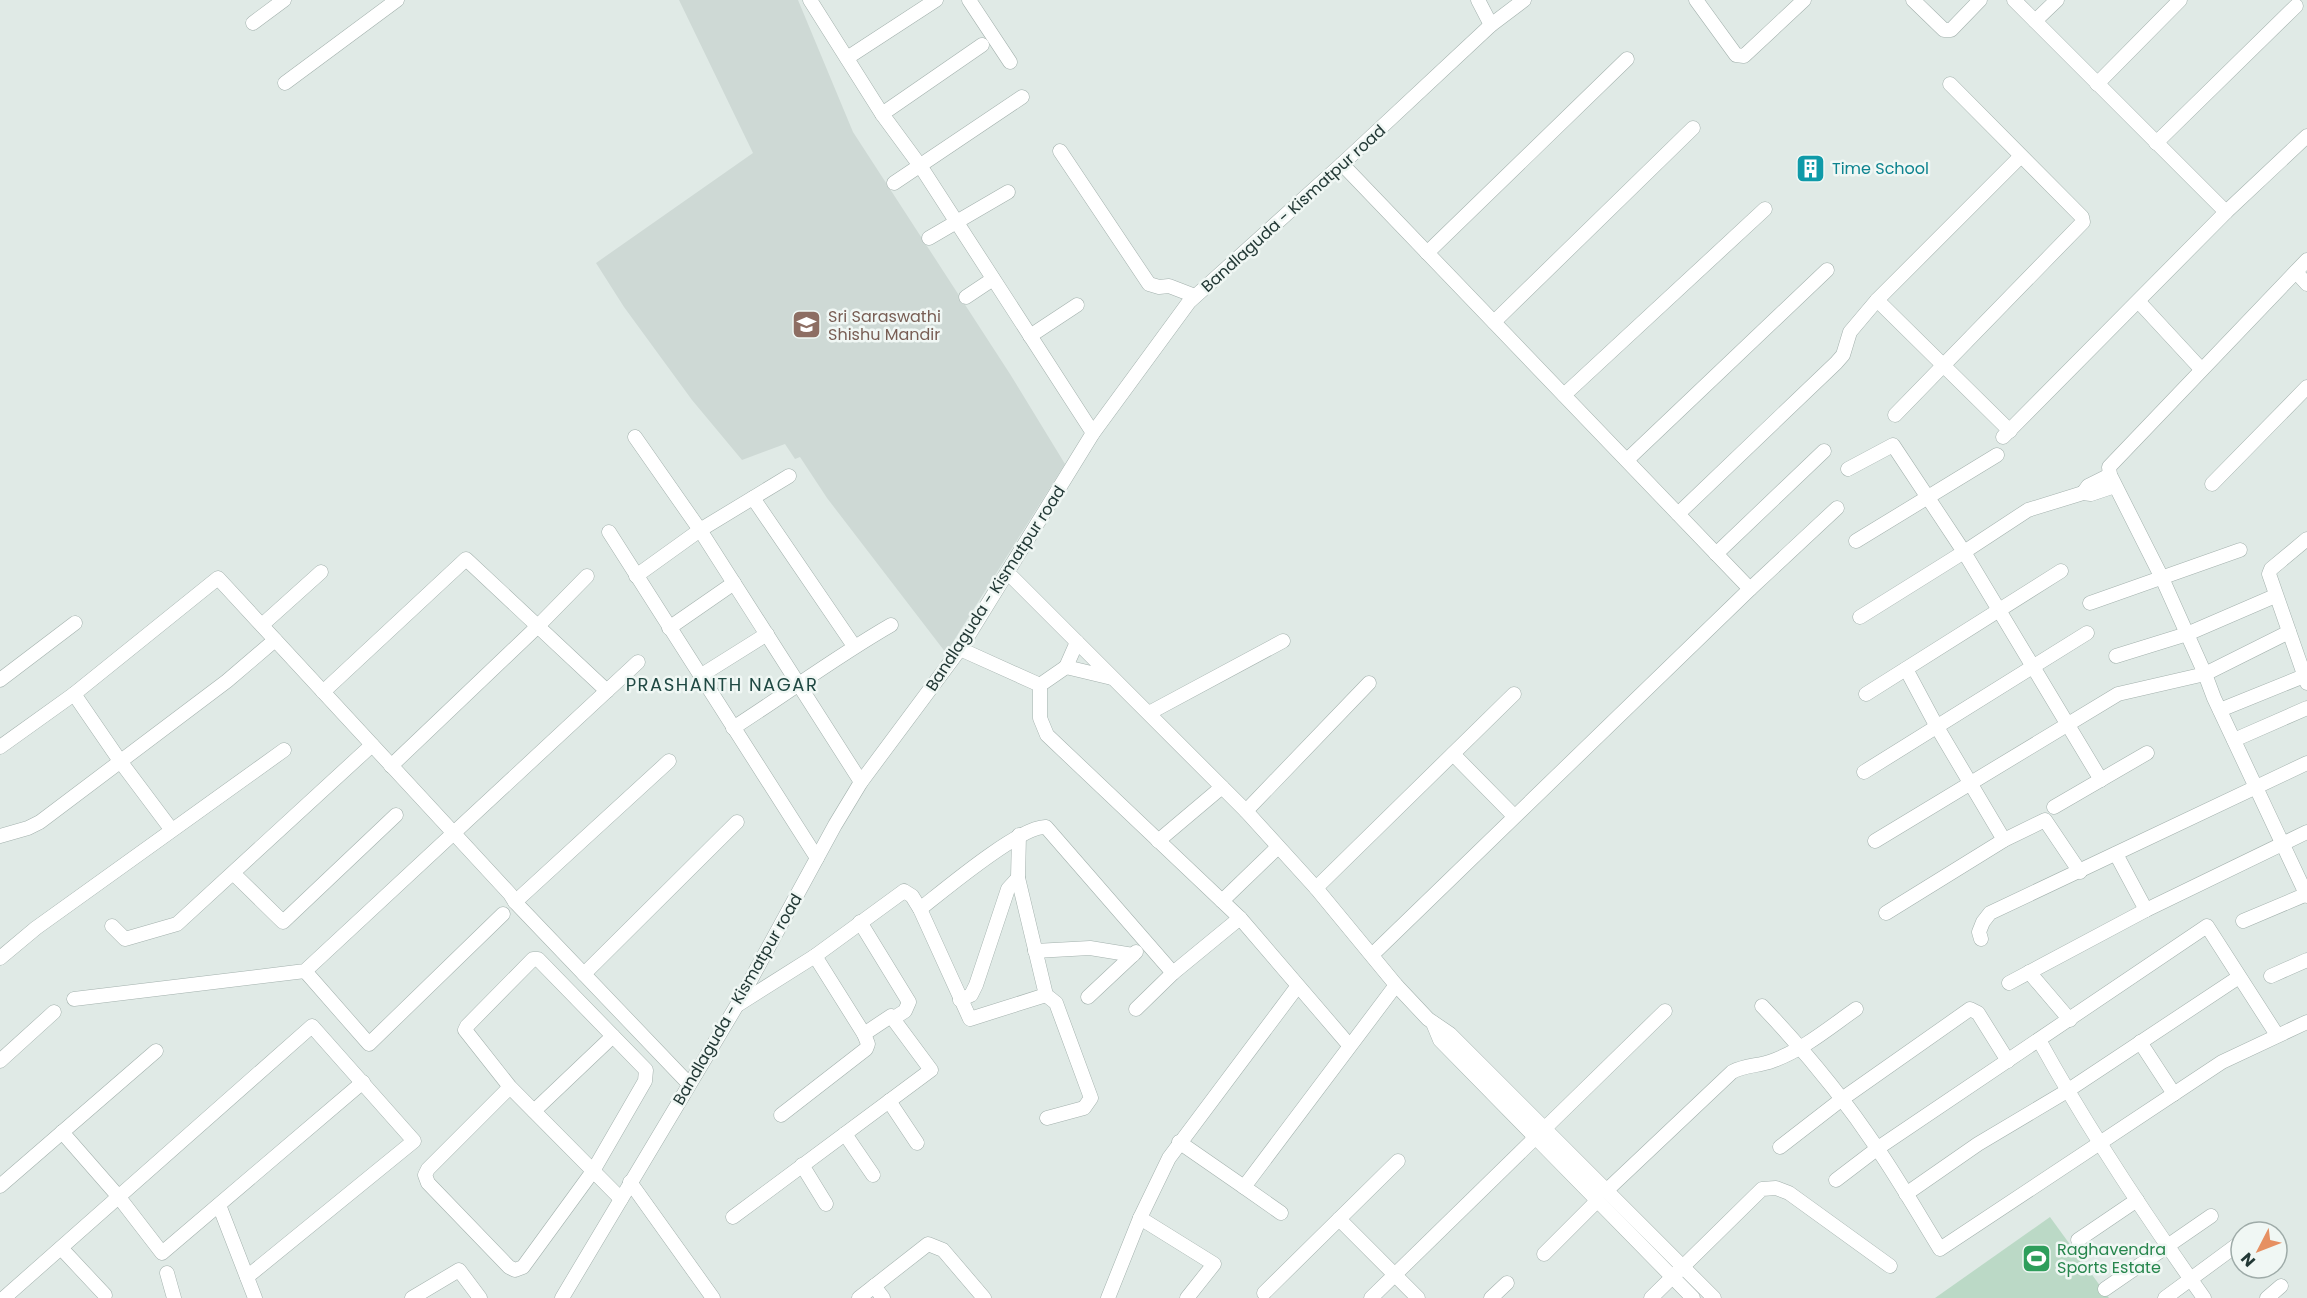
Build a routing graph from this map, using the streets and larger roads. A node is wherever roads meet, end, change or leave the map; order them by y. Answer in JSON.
{"nodes":[{"id":1,"x":284,"y":0,"type":"edge"},
{"id":2,"x":397,"y":0,"type":"edge"},
{"id":3,"x":936,"y":0,"type":"edge"},
{"id":4,"x":969,"y":0,"type":"edge"},
{"id":5,"x":1478,"y":0,"type":"edge"},
{"id":6,"x":1524,"y":0,"type":"edge"},
{"id":7,"x":1696,"y":0,"type":"edge"},
{"id":8,"x":1804,"y":0,"type":"edge"},
{"id":9,"x":1912,"y":0,"type":"edge"},
{"id":10,"x":1980,"y":0,"type":"edge"},
{"id":11,"x":2014,"y":0,"type":"edge"},
{"id":12,"x":2057,"y":0,"type":"edge"},
{"id":13,"x":2180,"y":0,"type":"edge"},
{"id":14,"x":813,"y":1,"type":"edge"},
{"id":15,"x":2296,"y":6,"type":"dead end"},
{"id":16,"x":2035,"y":21,"type":"junction"},
{"id":17,"x":253,"y":23,"type":"dead end"},
{"id":18,"x":1491,"y":25,"type":"junction"},
{"id":19,"x":982,"y":45,"type":"dead end"},
{"id":20,"x":848,"y":58,"type":"junction"},
{"id":21,"x":1627,"y":59,"type":"dead end"},
{"id":22,"x":1010,"y":62,"type":"dead end"},
{"id":23,"x":285,"y":83,"type":"dead end"},
{"id":24,"x":1950,"y":84,"type":"dead end"},
{"id":25,"x":2097,"y":84,"type":"junction"},
{"id":26,"x":1022,"y":97,"type":"dead end"},
{"id":27,"x":882,"y":114,"type":"junction"},
{"id":28,"x":1693,"y":128,"type":"dead end"},
{"id":29,"x":2307,"y":136,"type":"edge"},
{"id":30,"x":2156,"y":143,"type":"junction"},
{"id":31,"x":1060,"y":151,"type":"dead end"},
{"id":32,"x":2020,"y":157,"type":"junction"},
{"id":33,"x":1342,"y":164,"type":"junction"},
{"id":34,"x":921,"y":167,"type":"junction"},
{"id":35,"x":894,"y":183,"type":"dead end"},
{"id":36,"x":1008,"y":192,"type":"dead end"},
{"id":37,"x":1765,"y":209,"type":"dead end"},
{"id":38,"x":2226,"y":212,"type":"junction"},
{"id":39,"x":956,"y":223,"type":"junction"},
{"id":40,"x":929,"y":238,"type":"dead end"},
{"id":41,"x":1427,"y":253,"type":"junction"},
{"id":42,"x":2307,"y":260,"type":"edge"},
{"id":43,"x":1827,"y":270,"type":"dead end"},
{"id":44,"x":2296,"y":272,"type":"junction"},
{"id":45,"x":993,"y":279,"type":"junction"},
{"id":46,"x":2307,"y":284,"type":"edge"},
{"id":47,"x":1196,"y":296,"type":"junction"},
{"id":48,"x":966,"y":297,"type":"dead end"},
{"id":49,"x":1877,"y":300,"type":"junction"},
{"id":50,"x":2139,"y":302,"type":"junction"},
{"id":51,"x":1077,"y":305,"type":"dead end"},
{"id":52,"x":1494,"y":322,"type":"junction"},
{"id":53,"x":1030,"y":336,"type":"junction"},
{"id":54,"x":1943,"y":366,"type":"junction"},
{"id":55,"x":2201,"y":369,"type":"junction"},
{"id":56,"x":2305,"y":393,"type":"edge"},
{"id":57,"x":1564,"y":395,"type":"junction"},
{"id":58,"x":1894,"y":415,"type":"dead end"},
{"id":59,"x":1093,"y":433,"type":"junction"},
{"id":60,"x":635,"y":438,"type":"dead end"},
{"id":61,"x":1824,"y":451,"type":"dead end"},
{"id":62,"x":1997,"y":455,"type":"dead end"},
{"id":63,"x":1627,"y":460,"type":"junction"},
{"id":64,"x":1848,"y":469,"type":"dead end"},
{"id":65,"x":789,"y":476,"type":"dead end"},
{"id":66,"x":2113,"y":480,"type":"junction"},
{"id":67,"x":2212,"y":484,"type":"dead end"},
{"id":68,"x":1928,"y":497,"type":"junction"},
{"id":69,"x":753,"y":498,"type":"junction"},
{"id":70,"x":1837,"y":508,"type":"dead end"},
{"id":71,"x":1678,"y":514,"type":"junction"},
{"id":72,"x":700,"y":530,"type":"junction"},
{"id":73,"x":609,"y":532,"type":"dead end"},
{"id":74,"x":2307,"y":539,"type":"edge"},
{"id":75,"x":1856,"y":541,"type":"dead end"},
{"id":76,"x":2241,"y":550,"type":"dead end"},
{"id":77,"x":1964,"y":552,"type":"junction"},
{"id":78,"x":1716,"y":554,"type":"junction"},
{"id":79,"x":2061,"y":571,"type":"dead end"},
{"id":80,"x":321,"y":572,"type":"dead end"},
{"id":81,"x":1008,"y":573,"type":"junction"},
{"id":82,"x":587,"y":576,"type":"dead end"},
{"id":83,"x":636,"y":576,"type":"junction"},
{"id":84,"x":2162,"y":578,"type":"junction"},
{"id":85,"x":734,"y":583,"type":"junction"},
{"id":86,"x":1750,"y":589,"type":"junction"},
{"id":87,"x":2275,"y":596,"type":"junction"},
{"id":88,"x":2090,"y":603,"type":"dead end"},
{"id":89,"x":1999,"y":610,"type":"junction"},
{"id":90,"x":1860,"y":617,"type":"dead end"},
{"id":91,"x":75,"y":623,"type":"dead end"},
{"id":92,"x":262,"y":625,"type":"junction"},
{"id":93,"x":891,"y":625,"type":"dead end"},
{"id":94,"x":538,"y":626,"type":"junction"},
{"id":95,"x":669,"y":628,"type":"junction"},
{"id":96,"x":2289,"y":632,"type":"junction"},
{"id":97,"x":2087,"y":633,"type":"dead end"},
{"id":98,"x":766,"y":634,"type":"junction"},
{"id":99,"x":2187,"y":634,"type":"junction"},
{"id":100,"x":275,"y":640,"type":"junction"},
{"id":101,"x":1283,"y":641,"type":"dead end"},
{"id":102,"x":1077,"y":642,"type":"junction"},
{"id":103,"x":854,"y":646,"type":"junction"},
{"id":104,"x":960,"y":648,"type":"junction"},
{"id":105,"x":2116,"y":656,"type":"dead end"},
{"id":106,"x":638,"y":662,"type":"dead end"},
{"id":107,"x":1065,"y":667,"type":"junction"},
{"id":108,"x":2033,"y":667,"type":"junction"},
{"id":109,"x":1906,"y":669,"type":"junction"},
{"id":110,"x":2205,"y":674,"type":"junction"},
{"id":111,"x":700,"y":676,"type":"junction"},
{"id":112,"x":1114,"y":679,"type":"junction"},
{"id":113,"x":0,"y":680,"type":"edge"},
{"id":114,"x":2306,"y":680,"type":"edge"},
{"id":115,"x":1369,"y":683,"type":"dead end"},
{"id":116,"x":800,"y":685,"type":"junction"},
{"id":117,"x":1040,"y":685,"type":"junction"},
{"id":118,"x":607,"y":691,"type":"junction"},
{"id":119,"x":323,"y":692,"type":"junction"},
{"id":120,"x":74,"y":694,"type":"junction"},
{"id":121,"x":1514,"y":694,"type":"dead end"},
{"id":122,"x":1866,"y":694,"type":"dead end"},
{"id":123,"x":2307,"y":708,"type":"edge"},
{"id":124,"x":2220,"y":710,"type":"junction"},
{"id":125,"x":1149,"y":713,"type":"junction"},
{"id":126,"x":2067,"y":724,"type":"junction"},
{"id":127,"x":1937,"y":727,"type":"junction"},
{"id":128,"x":733,"y":728,"type":"junction"},
{"id":129,"x":2234,"y":740,"type":"junction"},
{"id":130,"x":372,"y":745,"type":"junction"},
{"id":131,"x":0,"y":747,"type":"edge"},
{"id":132,"x":284,"y":750,"type":"dead end"},
{"id":133,"x":2147,"y":753,"type":"dead end"},
{"id":134,"x":1453,"y":754,"type":"junction"},
{"id":135,"x":120,"y":761,"type":"junction"},
{"id":136,"x":669,"y":761,"type":"dead end"},
{"id":137,"x":2307,"y":763,"type":"edge"},
{"id":138,"x":391,"y":766,"type":"junction"},
{"id":139,"x":1864,"y":772,"type":"dead end"},
{"id":140,"x":2101,"y":780,"type":"junction"},
{"id":141,"x":861,"y":782,"type":"junction"},
{"id":142,"x":1971,"y":783,"type":"junction"},
{"id":143,"x":2256,"y":787,"type":"junction"},
{"id":144,"x":1222,"y":788,"type":"junction"},
{"id":145,"x":2054,"y":807,"type":"dead end"},
{"id":146,"x":1246,"y":811,"type":"junction"},
{"id":147,"x":396,"y":815,"type":"dead end"},
{"id":148,"x":1514,"y":816,"type":"junction"},
{"id":149,"x":736,"y":822,"type":"dead end"},
{"id":150,"x":171,"y":829,"type":"junction"},
{"id":151,"x":2307,"y":832,"type":"edge"},
{"id":152,"x":454,"y":835,"type":"junction"},
{"id":153,"x":1019,"y":835,"type":"junction"},
{"id":154,"x":0,"y":836,"type":"edge"},
{"id":155,"x":2004,"y":840,"type":"junction"},
{"id":156,"x":1158,"y":841,"type":"junction"},
{"id":157,"x":1875,"y":842,"type":"dead end"},
{"id":158,"x":2283,"y":845,"type":"junction"},
{"id":159,"x":1278,"y":847,"type":"junction"},
{"id":160,"x":2116,"y":854,"type":"junction"},
{"id":161,"x":817,"y":858,"type":"junction"},
{"id":162,"x":2080,"y":872,"type":"junction"},
{"id":163,"x":234,"y":874,"type":"junction"},
{"id":164,"x":1018,"y":878,"type":"junction"},
{"id":165,"x":1316,"y":888,"type":"junction"},
{"id":166,"x":2307,"y":895,"type":"edge"},
{"id":167,"x":1222,"y":901,"type":"junction"},
{"id":168,"x":515,"y":902,"type":"junction"},
{"id":169,"x":920,"y":909,"type":"junction"},
{"id":170,"x":2145,"y":909,"type":"junction"},
{"id":171,"x":1886,"y":913,"type":"dead end"},
{"id":172,"x":503,"y":915,"type":"dead end"},
{"id":173,"x":1240,"y":918,"type":"junction"},
{"id":174,"x":2243,"y":921,"type":"dead end"},
{"id":175,"x":860,"y":922,"type":"junction"},
{"id":176,"x":112,"y":926,"type":"dead end"},
{"id":177,"x":1981,"y":939,"type":"dead end"},
{"id":178,"x":1147,"y":942,"type":"junction"},
{"id":179,"x":1035,"y":951,"type":"junction"},
{"id":180,"x":1373,"y":954,"type":"junction"},
{"id":181,"x":1133,"y":955,"type":"junction"},
{"id":182,"x":815,"y":956,"type":"junction"},
{"id":183,"x":0,"y":958,"type":"edge"},
{"id":184,"x":2307,"y":960,"type":"edge"},
{"id":185,"x":305,"y":971,"type":"junction"},
{"id":186,"x":2029,"y":972,"type":"junction"},
{"id":187,"x":1173,"y":973,"type":"junction"},
{"id":188,"x":584,"y":974,"type":"junction"},
{"id":189,"x":2271,"y":976,"type":"dead end"},
{"id":190,"x":2239,"y":977,"type":"junction"},
{"id":191,"x":2009,"y":983,"type":"dead end"},
{"id":192,"x":1396,"y":985,"type":"junction"},
{"id":193,"x":1297,"y":987,"type":"junction"},
{"id":194,"x":1046,"y":995,"type":"junction"},
{"id":195,"x":1088,"y":997,"type":"dead end"},
{"id":196,"x":74,"y":999,"type":"dead end"},
{"id":197,"x":960,"y":1000,"type":"junction"},
{"id":198,"x":737,"y":1005,"type":"junction"},
{"id":199,"x":1762,"y":1006,"type":"dead end"},
{"id":200,"x":1136,"y":1009,"type":"dead end"},
{"id":201,"x":1856,"y":1009,"type":"dead end"},
{"id":202,"x":1665,"y":1011,"type":"dead end"},
{"id":203,"x":54,"y":1012,"type":"dead end"},
{"id":204,"x":894,"y":1018,"type":"junction"},
{"id":205,"x":2070,"y":1020,"type":"junction"},
{"id":206,"x":2307,"y":1022,"type":"edge"},
{"id":207,"x":864,"y":1034,"type":"junction"},
{"id":208,"x":2277,"y":1035,"type":"junction"},
{"id":209,"x":613,"y":1036,"type":"junction"},
{"id":210,"x":2039,"y":1040,"type":"junction"},
{"id":211,"x":2140,"y":1042,"type":"junction"},
{"id":212,"x":1349,"y":1045,"type":"junction"},
{"id":213,"x":1800,"y":1047,"type":"junction"},
{"id":214,"x":156,"y":1051,"type":"dead end"},
{"id":215,"x":0,"y":1061,"type":"edge"},
{"id":216,"x":2008,"y":1061,"type":"junction"},
{"id":217,"x":363,"y":1082,"type":"junction"},
{"id":218,"x":689,"y":1084,"type":"junction"},
{"id":219,"x":510,"y":1087,"type":"junction"},
{"id":220,"x":2067,"y":1091,"type":"junction"},
{"id":221,"x":2174,"y":1094,"type":"junction"},
{"id":222,"x":1842,"y":1098,"type":"junction"},
{"id":223,"x":889,"y":1101,"type":"junction"},
{"id":224,"x":534,"y":1111,"type":"junction"},
{"id":225,"x":781,"y":1115,"type":"dead end"},
{"id":226,"x":1047,"y":1119,"type":"dead end"},
{"id":227,"x":62,"y":1132,"type":"junction"},
{"id":228,"x":1540,"y":1133,"type":"junction"},
{"id":229,"x":844,"y":1134,"type":"junction"},
{"id":230,"x":1179,"y":1142,"type":"junction"},
{"id":231,"x":2101,"y":1142,"type":"junction"},
{"id":232,"x":917,"y":1143,"type":"dead end"},
{"id":233,"x":1780,"y":1146,"type":"dead end"},
{"id":234,"x":1878,"y":1148,"type":"junction"},
{"id":235,"x":1398,"y":1161,"type":"dead end"},
{"id":236,"x":802,"y":1165,"type":"junction"},
{"id":237,"x":592,"y":1171,"type":"junction"},
{"id":238,"x":873,"y":1175,"type":"dead end"},
{"id":239,"x":1836,"y":1180,"type":"dead end"},
{"id":240,"x":630,"y":1182,"type":"junction"},
{"id":241,"x":0,"y":1186,"type":"edge"},
{"id":242,"x":1245,"y":1186,"type":"junction"},
{"id":243,"x":1906,"y":1194,"type":"junction"},
{"id":244,"x":118,"y":1196,"type":"junction"},
{"id":245,"x":1602,"y":1196,"type":"junction"},
{"id":246,"x":621,"y":1199,"type":"junction"},
{"id":247,"x":2137,"y":1200,"type":"junction"},
{"id":248,"x":826,"y":1204,"type":"dead end"},
{"id":249,"x":219,"y":1205,"type":"junction"},
{"id":250,"x":1281,"y":1213,"type":"dead end"},
{"id":251,"x":2211,"y":1216,"type":"dead end"},
{"id":252,"x":733,"y":1217,"type":"dead end"},
{"id":253,"x":1140,"y":1218,"type":"junction"},
{"id":254,"x":1339,"y":1219,"type":"junction"},
{"id":255,"x":2078,"y":1240,"type":"dead end"},
{"id":256,"x":2168,"y":1247,"type":"junction"},
{"id":257,"x":61,"y":1248,"type":"junction"},
{"id":258,"x":2229,"y":1251,"type":"edge"},
{"id":259,"x":1544,"y":1254,"type":"dead end"},
{"id":260,"x":1683,"y":1266,"type":"junction"},
{"id":261,"x":1890,"y":1266,"type":"dead end"},
{"id":262,"x":167,"y":1273,"type":"dead end"},
{"id":263,"x":1396,"y":1274,"type":"junction"},
{"id":264,"x":247,"y":1277,"type":"junction"},
{"id":265,"x":1673,"y":1277,"type":"junction"},
{"id":266,"x":2191,"y":1279,"type":"junction"},
{"id":267,"x":1508,"y":1283,"type":"dead end"},
{"id":268,"x":874,"y":1286,"type":"junction"},
{"id":269,"x":2281,"y":1286,"type":"dead end"},
{"id":270,"x":2105,"y":1289,"type":"dead end"},
{"id":271,"x":19,"y":1293,"type":"edge"},
{"id":272,"x":1264,"y":1293,"type":"dead end"},
{"id":273,"x":105,"y":1295,"type":"dead end"},
{"id":274,"x":4,"y":1298,"type":"edge"},
{"id":275,"x":174,"y":1298,"type":"edge"},
{"id":276,"x":255,"y":1298,"type":"edge"},
{"id":277,"x":412,"y":1298,"type":"edge"},
{"id":278,"x":480,"y":1298,"type":"edge"},
{"id":279,"x":562,"y":1298,"type":"edge"},
{"id":280,"x":713,"y":1298,"type":"edge"},
{"id":281,"x":859,"y":1298,"type":"edge"},
{"id":282,"x":883,"y":1298,"type":"edge"},
{"id":283,"x":984,"y":1298,"type":"edge"},
{"id":284,"x":1108,"y":1298,"type":"edge"},
{"id":285,"x":1187,"y":1298,"type":"edge"},
{"id":286,"x":1371,"y":1298,"type":"edge"},
{"id":287,"x":1418,"y":1298,"type":"edge"},
{"id":288,"x":1491,"y":1298,"type":"edge"},
{"id":289,"x":1652,"y":1298,"type":"edge"},
{"id":290,"x":1693,"y":1298,"type":"edge"},
{"id":291,"x":1714,"y":1298,"type":"edge"},
{"id":292,"x":2164,"y":1298,"type":"edge"},
{"id":293,"x":2204,"y":1298,"type":"edge"},
{"id":294,"x":2266,"y":1298,"type":"edge"}],
"edges":[{"from":1,"to":17,"type":"street"},
{"from":2,"to":23,"type":"street"},
{"from":3,"to":20,"type":"street"},
{"from":4,"to":22,"type":"street"},
{"from":5,"to":18,"type":"street"},
{"from":6,"to":18,"type":"street","name":"Bandlaguda - Kismatpur road"},
{"from":7,"to":8,"type":"street"},
{"from":9,"to":10,"type":"street"},
{"from":11,"to":16,"type":"street"},
{"from":12,"to":16,"type":"street"},
{"from":13,"to":25,"type":"street"},
{"from":14,"to":20,"type":"street"},
{"from":15,"to":30,"type":"street"},
{"from":16,"to":25,"type":"street"},
{"from":18,"to":33,"type":"street","name":"Bandlaguda - Kismatpur road"},
{"from":19,"to":27,"type":"street"},
{"from":20,"to":27,"type":"street"},
{"from":21,"to":41,"type":"street"},
{"from":24,"to":32,"type":"street"},
{"from":25,"to":30,"type":"street"},
{"from":26,"to":34,"type":"street"},
{"from":27,"to":34,"type":"street"},
{"from":28,"to":52,"type":"street"},
{"from":29,"to":38,"type":"street"},
{"from":30,"to":38,"type":"street"},
{"from":31,"to":47,"type":"street"},
{"from":32,"to":49,"type":"street"},
{"from":32,"to":54,"type":"street"},
{"from":33,"to":41,"type":"street"},
{"from":33,"to":47,"type":"street","name":"Bandlaguda - Kismatpur road"},
{"from":34,"to":35,"type":"street"},
{"from":34,"to":39,"type":"street"},
{"from":36,"to":39,"type":"street"},
{"from":37,"to":57,"type":"street"},
{"from":38,"to":50,"type":"street"},
{"from":39,"to":40,"type":"street"},
{"from":39,"to":45,"type":"street"},
{"from":41,"to":52,"type":"street"},
{"from":42,"to":44,"type":"street"},
{"from":43,"to":63,"type":"street"},
{"from":44,"to":46,"type":"street"},
{"from":44,"to":55,"type":"street"},
{"from":45,"to":48,"type":"street"},
{"from":45,"to":53,"type":"street"},
{"from":47,"to":59,"type":"street","name":"Bandlaguda - Kismatpur road"},
{"from":49,"to":54,"type":"street"},
{"from":49,"to":71,"type":"street"},
{"from":50,"to":54,"type":"street"},
{"from":50,"to":55,"type":"street"},
{"from":51,"to":53,"type":"street"},
{"from":52,"to":57,"type":"street"},
{"from":53,"to":59,"type":"street"},
{"from":54,"to":58,"type":"street"},
{"from":55,"to":66,"type":"street"},
{"from":56,"to":67,"type":"street"},
{"from":57,"to":63,"type":"street"},
{"from":59,"to":81,"type":"street","name":"Bandlaguda - Kismatpur road"},
{"from":60,"to":72,"type":"street"},
{"from":61,"to":78,"type":"street"},
{"from":62,"to":68,"type":"street"},
{"from":63,"to":71,"type":"street"},
{"from":64,"to":68,"type":"street"},
{"from":65,"to":69,"type":"street"},
{"from":66,"to":77,"type":"street"},
{"from":66,"to":84,"type":"street"},
{"from":68,"to":75,"type":"street"},
{"from":68,"to":77,"type":"street"},
{"from":69,"to":72,"type":"street"},
{"from":69,"to":103,"type":"street"},
{"from":70,"to":86,"type":"street"},
{"from":71,"to":78,"type":"street"},
{"from":72,"to":83,"type":"street"},
{"from":72,"to":85,"type":"street"},
{"from":73,"to":83,"type":"street"},
{"from":74,"to":87,"type":"street"},
{"from":76,"to":84,"type":"street"},
{"from":77,"to":89,"type":"street"},
{"from":77,"to":90,"type":"street"},
{"from":78,"to":86,"type":"street"},
{"from":79,"to":89,"type":"street"},
{"from":80,"to":92,"type":"street"},
{"from":81,"to":102,"type":"street"},
{"from":81,"to":104,"type":"street","name":"Bandlaguda - Kismatpur road"},
{"from":82,"to":94,"type":"street"},
{"from":83,"to":95,"type":"street"},
{"from":84,"to":88,"type":"street"},
{"from":84,"to":99,"type":"street"},
{"from":85,"to":95,"type":"street"},
{"from":85,"to":98,"type":"street"},
{"from":86,"to":148,"type":"street"},
{"from":87,"to":96,"type":"street"},
{"from":87,"to":99,"type":"street"},
{"from":89,"to":108,"type":"street"},
{"from":89,"to":109,"type":"street"},
{"from":91,"to":113,"type":"street"},
{"from":92,"to":100,"type":"street"},
{"from":92,"to":120,"type":"street"},
{"from":93,"to":103,"type":"street"},
{"from":94,"to":118,"type":"street"},
{"from":94,"to":119,"type":"street"},
{"from":94,"to":138,"type":"street"},
{"from":95,"to":111,"type":"street"},
{"from":96,"to":110,"type":"street"},
{"from":96,"to":114,"type":"street"},
{"from":97,"to":108,"type":"street"},
{"from":98,"to":111,"type":"street"},
{"from":98,"to":116,"type":"street"},
{"from":99,"to":105,"type":"street"},
{"from":99,"to":110,"type":"street"},
{"from":100,"to":119,"type":"street"},
{"from":100,"to":135,"type":"street"},
{"from":101,"to":125,"type":"street"},
{"from":102,"to":107,"type":"street"},
{"from":102,"to":112,"type":"street"},
{"from":103,"to":116,"type":"street"},
{"from":104,"to":117,"type":"street"},
{"from":104,"to":141,"type":"street","name":"Bandlaguda - Kismatpur road"},
{"from":106,"to":118,"type":"street"},
{"from":107,"to":112,"type":"street"},
{"from":107,"to":117,"type":"street"},
{"from":108,"to":126,"type":"street"},
{"from":108,"to":127,"type":"street"},
{"from":109,"to":122,"type":"street"},
{"from":109,"to":127,"type":"street"},
{"from":110,"to":124,"type":"street"},
{"from":110,"to":126,"type":"street"},
{"from":111,"to":128,"type":"street"},
{"from":112,"to":125,"type":"street"},
{"from":114,"to":124,"type":"street"},
{"from":115,"to":146,"type":"street"},
{"from":116,"to":128,"type":"street"},
{"from":116,"to":141,"type":"street"},
{"from":117,"to":156,"type":"street"},
{"from":118,"to":152,"type":"street"},
{"from":119,"to":130,"type":"street"},
{"from":120,"to":131,"type":"street"},
{"from":120,"to":135,"type":"street"},
{"from":121,"to":134,"type":"street"},
{"from":123,"to":129,"type":"street"},
{"from":124,"to":129,"type":"street"},
{"from":125,"to":144,"type":"street"},
{"from":126,"to":140,"type":"street"},
{"from":126,"to":142,"type":"street"},
{"from":127,"to":139,"type":"street"},
{"from":127,"to":142,"type":"street"},
{"from":128,"to":161,"type":"street"},
{"from":129,"to":143,"type":"street"},
{"from":130,"to":138,"type":"street"},
{"from":130,"to":163,"type":"street"},
{"from":132,"to":150,"type":"street"},
{"from":133,"to":140,"type":"street"},
{"from":134,"to":148,"type":"street"},
{"from":134,"to":165,"type":"street"},
{"from":135,"to":150,"type":"street"},
{"from":135,"to":154,"type":"street"},
{"from":136,"to":168,"type":"street"},
{"from":137,"to":143,"type":"street"},
{"from":138,"to":152,"type":"street"},
{"from":140,"to":145,"type":"street"},
{"from":141,"to":161,"type":"street","name":"Bandlaguda - Kismatpur road"},
{"from":142,"to":155,"type":"street"},
{"from":142,"to":157,"type":"street"},
{"from":143,"to":158,"type":"street"},
{"from":143,"to":160,"type":"street"},
{"from":144,"to":146,"type":"street"},
{"from":144,"to":156,"type":"street"},
{"from":146,"to":159,"type":"street"},
{"from":147,"to":163,"type":"street"},
{"from":148,"to":180,"type":"street"},
{"from":149,"to":188,"type":"street"},
{"from":150,"to":183,"type":"street"},
{"from":151,"to":158,"type":"street"},
{"from":152,"to":168,"type":"street"},
{"from":152,"to":185,"type":"street"},
{"from":153,"to":164,"type":"street"},
{"from":153,"to":169,"type":"street"},
{"from":153,"to":178,"type":"street"},
{"from":155,"to":162,"type":"street"},
{"from":155,"to":171,"type":"street"},
{"from":156,"to":167,"type":"street"},
{"from":158,"to":166,"type":"street"},
{"from":158,"to":170,"type":"street"},
{"from":159,"to":165,"type":"street"},
{"from":159,"to":167,"type":"street"},
{"from":160,"to":162,"type":"street"},
{"from":160,"to":170,"type":"street"},
{"from":161,"to":198,"type":"street","name":"Bandlaguda - Kismatpur road"},
{"from":162,"to":177,"type":"street"},
{"from":163,"to":176,"type":"street"},
{"from":164,"to":179,"type":"street"},
{"from":164,"to":197,"type":"street"},
{"from":165,"to":180,"type":"street"},
{"from":166,"to":174,"type":"street"},
{"from":167,"to":173,"type":"street"},
{"from":168,"to":188,"type":"street"},
{"from":169,"to":175,"type":"street"},
{"from":169,"to":197,"type":"street"},
{"from":170,"to":186,"type":"street"},
{"from":172,"to":185,"type":"street"},
{"from":173,"to":187,"type":"street"},
{"from":173,"to":193,"type":"street"},
{"from":175,"to":182,"type":"street"},
{"from":175,"to":204,"type":"street"},
{"from":178,"to":181,"type":"street"},
{"from":178,"to":187,"type":"street"},
{"from":179,"to":181,"type":"street"},
{"from":179,"to":194,"type":"street"},
{"from":180,"to":192,"type":"street"},
{"from":181,"to":195,"type":"street"},
{"from":182,"to":198,"type":"street"},
{"from":182,"to":207,"type":"street"},
{"from":184,"to":189,"type":"street"},
{"from":185,"to":196,"type":"street"},
{"from":186,"to":191,"type":"street"},
{"from":186,"to":205,"type":"street"},
{"from":187,"to":200,"type":"street"},
{"from":188,"to":218,"type":"street"},
{"from":190,"to":205,"type":"street"},
{"from":190,"to":208,"type":"street"},
{"from":190,"to":211,"type":"street"},
{"from":192,"to":212,"type":"street"},
{"from":192,"to":228,"type":"street"},
{"from":193,"to":212,"type":"street"},
{"from":193,"to":230,"type":"street"},
{"from":194,"to":197,"type":"street"},
{"from":194,"to":226,"type":"street"},
{"from":198,"to":218,"type":"street","name":"Bandlaguda - Kismatpur road"},
{"from":199,"to":213,"type":"street"},
{"from":201,"to":213,"type":"street"},
{"from":202,"to":228,"type":"street"},
{"from":203,"to":215,"type":"street"},
{"from":204,"to":207,"type":"street"},
{"from":204,"to":223,"type":"street"},
{"from":205,"to":210,"type":"street"},
{"from":206,"to":208,"type":"street"},
{"from":207,"to":225,"type":"street"},
{"from":208,"to":221,"type":"street"},
{"from":209,"to":219,"type":"street"},
{"from":209,"to":224,"type":"street"},
{"from":209,"to":237,"type":"street"},
{"from":210,"to":216,"type":"street"},
{"from":210,"to":220,"type":"street"},
{"from":211,"to":220,"type":"street"},
{"from":211,"to":221,"type":"street"},
{"from":212,"to":242,"type":"street"},
{"from":213,"to":222,"type":"street"},
{"from":213,"to":245,"type":"street"},
{"from":214,"to":227,"type":"street"},
{"from":216,"to":222,"type":"street"},
{"from":216,"to":234,"type":"street"},
{"from":217,"to":244,"type":"street"},
{"from":217,"to":249,"type":"street"},
{"from":217,"to":264,"type":"street"},
{"from":218,"to":240,"type":"street","name":"Bandlaguda - Kismatpur road"},
{"from":219,"to":224,"type":"street"},
{"from":219,"to":237,"type":"street"},
{"from":220,"to":231,"type":"street"},
{"from":220,"to":243,"type":"street"},
{"from":221,"to":231,"type":"street"},
{"from":222,"to":233,"type":"street"},
{"from":222,"to":234,"type":"street"},
{"from":223,"to":229,"type":"street"},
{"from":223,"to":232,"type":"street"},
{"from":224,"to":237,"type":"street"},
{"from":227,"to":241,"type":"street"},
{"from":227,"to":244,"type":"street"},
{"from":228,"to":245,"type":"street"},
{"from":228,"to":263,"type":"street"},
{"from":229,"to":236,"type":"street"},
{"from":229,"to":238,"type":"street"},
{"from":230,"to":242,"type":"street"},
{"from":230,"to":253,"type":"street"},
{"from":231,"to":243,"type":"street"},
{"from":231,"to":247,"type":"street"},
{"from":234,"to":239,"type":"street"},
{"from":234,"to":243,"type":"street"},
{"from":235,"to":254,"type":"street"},
{"from":236,"to":248,"type":"street"},
{"from":236,"to":252,"type":"street"},
{"from":237,"to":246,"type":"street"},
{"from":240,"to":246,"type":"street","name":"Bandlaguda - Kismatpur road"},
{"from":240,"to":280,"type":"street"},
{"from":242,"to":250,"type":"street"},
{"from":244,"to":249,"type":"street"},
{"from":244,"to":257,"type":"street"},
{"from":245,"to":259,"type":"street"},
{"from":245,"to":260,"type":"street"},
{"from":245,"to":265,"type":"street"},
{"from":246,"to":279,"type":"street","name":"Bandlaguda - Kismatpur road"},
{"from":247,"to":255,"type":"street"},
{"from":247,"to":256,"type":"street"},
{"from":249,"to":264,"type":"street"},
{"from":251,"to":256,"type":"street"},
{"from":253,"to":284,"type":"street"},
{"from":253,"to":285,"type":"street"},
{"from":254,"to":263,"type":"street"},
{"from":254,"to":272,"type":"street"},
{"from":256,"to":266,"type":"street"},
{"from":256,"to":270,"type":"street"},
{"from":257,"to":271,"type":"street"},
{"from":257,"to":273,"type":"street"},
{"from":258,"to":266,"type":"street"},
{"from":260,"to":261,"type":"street"},
{"from":260,"to":265,"type":"street"},
{"from":260,"to":291,"type":"street"},
{"from":262,"to":275,"type":"street"},
{"from":263,"to":286,"type":"street"},
{"from":263,"to":287,"type":"street"},
{"from":264,"to":276,"type":"street"},
{"from":265,"to":289,"type":"street"},
{"from":265,"to":290,"type":"street"},
{"from":266,"to":292,"type":"street"},
{"from":266,"to":293,"type":"street"},
{"from":267,"to":288,"type":"street"},
{"from":268,"to":281,"type":"street"},
{"from":268,"to":282,"type":"street"},
{"from":268,"to":283,"type":"street"},
{"from":269,"to":294,"type":"street"},
{"from":271,"to":274,"type":"street"},
{"from":277,"to":278,"type":"street"}]}
